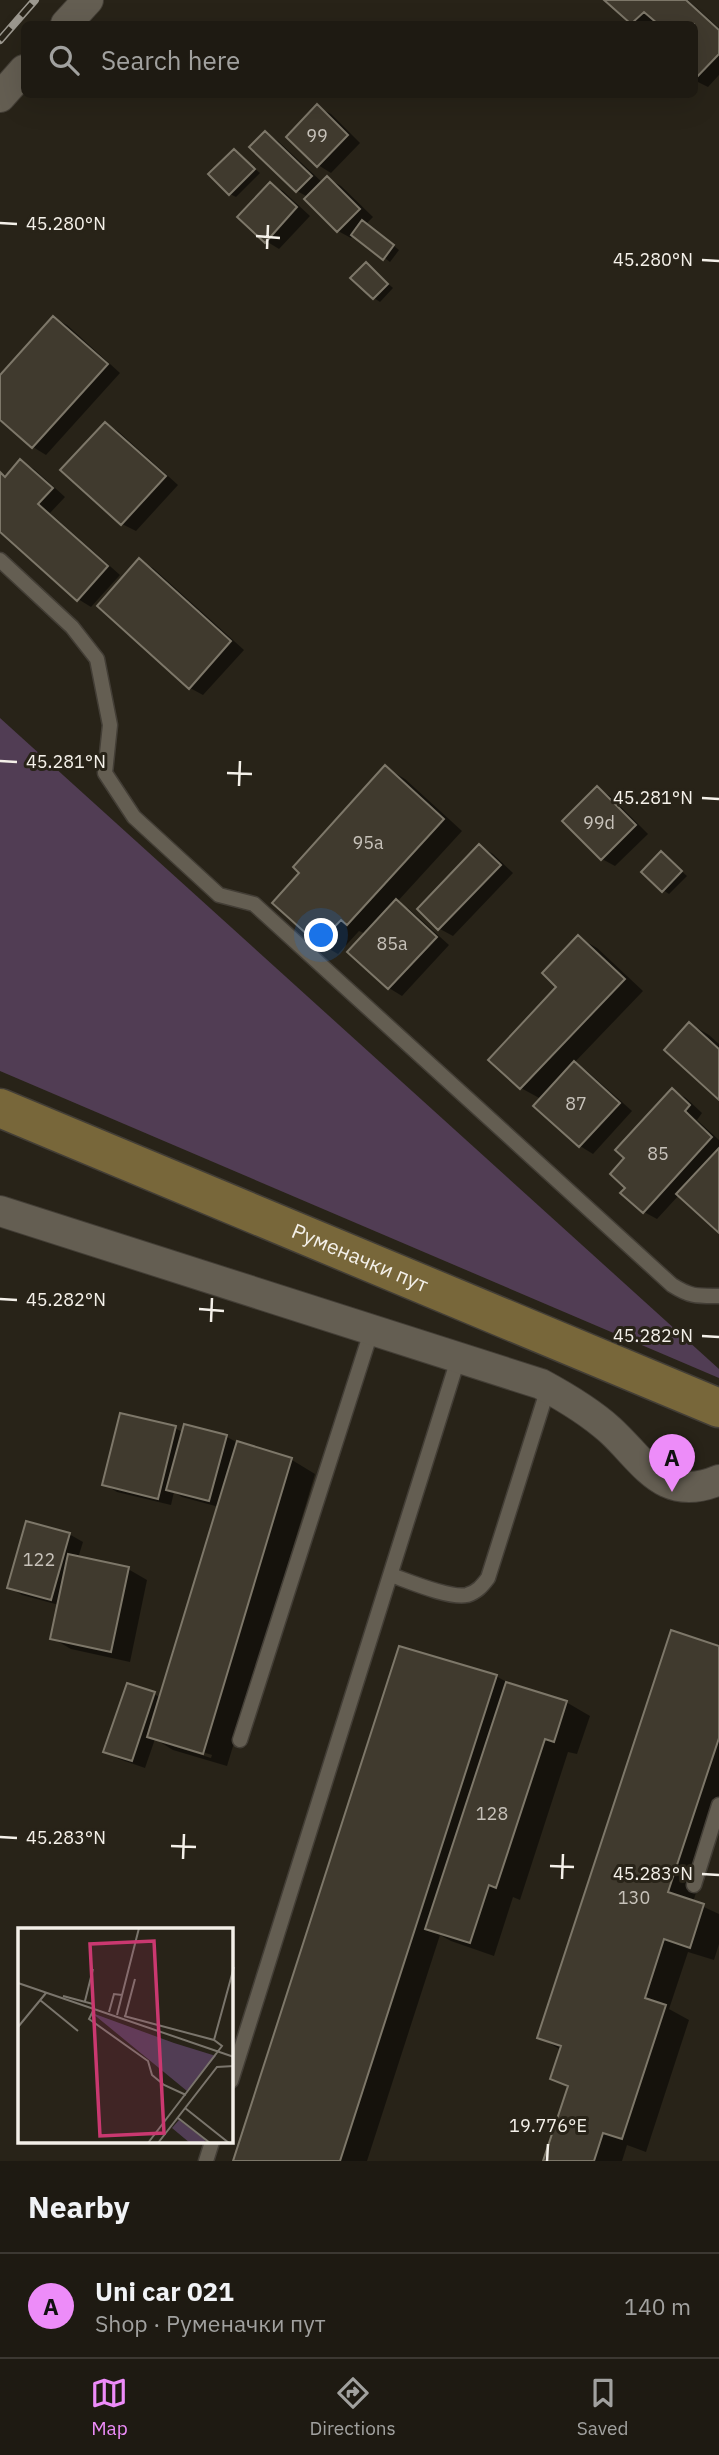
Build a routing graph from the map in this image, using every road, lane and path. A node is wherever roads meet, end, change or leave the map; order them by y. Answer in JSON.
{"nodes":[{"id":1,"x":88,"y":0,"type":"edge"},
{"id":2,"x":69,"y":21,"type":"edge"},
{"id":3,"x":21,"y":73,"type":"edge"},
{"id":4,"x":0,"y":97,"type":"edge"},
{"id":5,"x":0,"y":560,"type":"edge"},
{"id":6,"x":0,"y":1108,"type":"edge"},
{"id":7,"x":0,"y":1210,"type":"edge"},
{"id":8,"x":719,"y":1296,"type":"edge"},
{"id":9,"x":372,"y":1329,"type":"junction"},
{"id":10,"x":459,"y":1356,"type":"junction"},
{"id":11,"x":548,"y":1388,"type":"junction"},
{"id":12,"x":719,"y":1408,"type":"edge"},
{"id":13,"x":713,"y":1486,"type":"edge"},
{"id":14,"x":391,"y":1575,"type":"junction"},
{"id":15,"x":240,"y":1740,"type":"dead end"},
{"id":16,"x":719,"y":1805,"type":"edge"},
{"id":17,"x":694,"y":1885,"type":"dead end"},
{"id":18,"x":233,"y":2075,"type":"edge"},
{"id":19,"x":211,"y":2144,"type":"edge"},
{"id":20,"x":206,"y":2161,"type":"edge"}],
"edges":[{"from":1,"to":2,"type":"street"},
{"from":3,"to":4,"type":"street"},
{"from":5,"to":8,"type":"lane"},
{"from":6,"to":12,"type":"main road","name":"Руменачки пут"},
{"from":7,"to":9,"type":"street"},
{"from":9,"to":10,"type":"street"},
{"from":9,"to":15,"type":"lane"},
{"from":10,"to":11,"type":"street"},
{"from":10,"to":14,"type":"lane"},
{"from":11,"to":13,"type":"street"},
{"from":11,"to":14,"type":"lane"},
{"from":14,"to":18,"type":"lane"},
{"from":16,"to":17,"type":"lane"},
{"from":19,"to":20,"type":"lane"}]}
